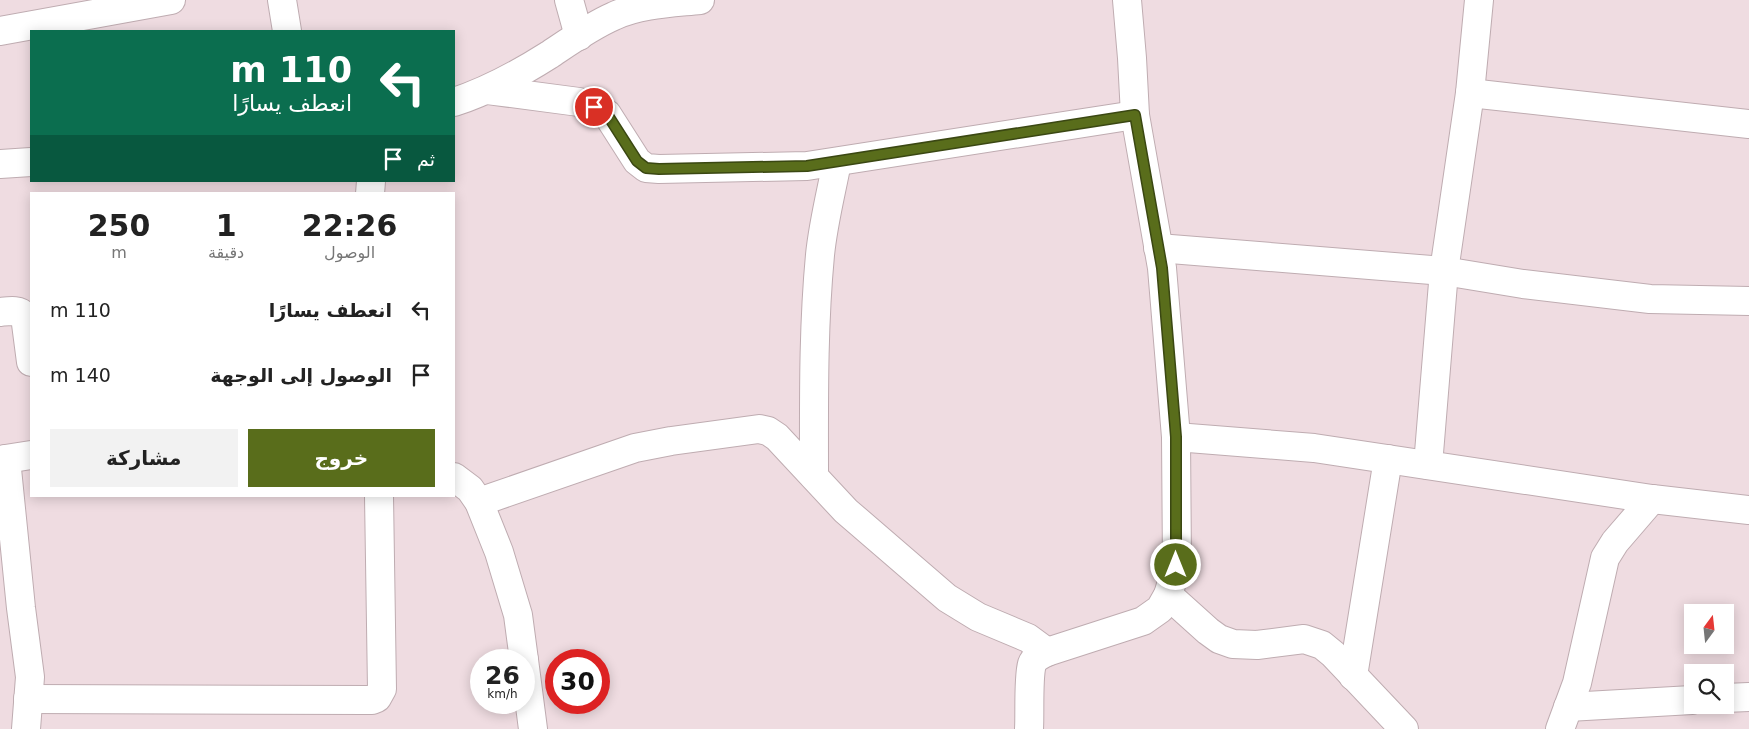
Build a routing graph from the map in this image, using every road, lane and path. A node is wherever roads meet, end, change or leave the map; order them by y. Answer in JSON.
{"nodes":[{"id":1,"x":171,"y":0,"type":"edge"},
{"id":2,"x":282,"y":0,"type":"edge"},
{"id":3,"x":569,"y":0,"type":"edge"},
{"id":4,"x":700,"y":0,"type":"edge"},
{"id":5,"x":1127,"y":0,"type":"edge"},
{"id":6,"x":1479,"y":0,"type":"edge"},
{"id":7,"x":120,"y":5,"type":"edge"},
{"id":8,"x":287,"y":30,"type":"edge"},
{"id":9,"x":0,"y":31,"type":"edge"},
{"id":10,"x":579,"y":36,"type":"junction"},
{"id":11,"x":487,"y":90,"type":"junction"},
{"id":12,"x":1470,"y":93,"type":"junction"},
{"id":13,"x":455,"y":102,"type":"edge"},
{"id":14,"x":1135,"y":115,"type":"junction"},
{"id":15,"x":1749,"y":124,"type":"edge"},
{"id":16,"x":30,"y":162,"type":"edge"},
{"id":17,"x":837,"y":162,"type":"junction"},
{"id":18,"x":0,"y":164,"type":"edge"},
{"id":19,"x":1158,"y":248,"type":"junction"},
{"id":20,"x":1444,"y":271,"type":"junction"},
{"id":21,"x":1749,"y":301,"type":"edge"},
{"id":22,"x":0,"y":312,"type":"edge"},
{"id":23,"x":30,"y":354,"type":"edge"},
{"id":24,"x":1176,"y":437,"type":"junction"},
{"id":25,"x":12,"y":458,"type":"edge"},
{"id":26,"x":1388,"y":459,"type":"junction"},
{"id":27,"x":1428,"y":465,"type":"junction"},
{"id":28,"x":814,"y":476,"type":"junction"},
{"id":29,"x":455,"y":478,"type":"edge"},
{"id":30,"x":379,"y":497,"type":"edge"},
{"id":31,"x":1652,"y":499,"type":"junction"},
{"id":32,"x":479,"y":502,"type":"junction"},
{"id":33,"x":1749,"y":510,"type":"edge"},
{"id":34,"x":1168,"y":595,"type":"junction"},
{"id":35,"x":11,"y":609,"type":"edge"},
{"id":36,"x":523,"y":649,"type":"edge"},
{"id":37,"x":1047,"y":652,"type":"junction"},
{"id":38,"x":1353,"y":676,"type":"junction"},
{"id":39,"x":1749,"y":697,"type":"edge"},
{"id":40,"x":1734,"y":698,"type":"edge"},
{"id":41,"x":28,"y":699,"type":"junction"},
{"id":42,"x":1684,"y":701,"type":"edge"},
{"id":43,"x":531,"y":714,"type":"edge"},
{"id":44,"x":1564,"y":718,"type":"edge"},
{"id":45,"x":26,"y":729,"type":"edge"},
{"id":46,"x":533,"y":729,"type":"edge"},
{"id":47,"x":1029,"y":729,"type":"edge"},
{"id":48,"x":1404,"y":729,"type":"edge"}],
"edges":[{"from":1,"to":7,"type":"street"},
{"from":2,"to":8,"type":"street"},
{"from":3,"to":10,"type":"street"},
{"from":4,"to":10,"type":"street"},
{"from":5,"to":14,"type":"street"},
{"from":6,"to":12,"type":"street"},
{"from":7,"to":9,"type":"street"},
{"from":10,"to":11,"type":"street"},
{"from":11,"to":13,"type":"street"},
{"from":11,"to":17,"type":"street"},
{"from":12,"to":15,"type":"street"},
{"from":12,"to":20,"type":"street"},
{"from":14,"to":17,"type":"street"},
{"from":14,"to":19,"type":"street"},
{"from":16,"to":18,"type":"street"},
{"from":17,"to":28,"type":"street"},
{"from":19,"to":20,"type":"street"},
{"from":19,"to":24,"type":"street"},
{"from":20,"to":21,"type":"street"},
{"from":20,"to":27,"type":"street"},
{"from":22,"to":23,"type":"street"},
{"from":24,"to":26,"type":"street"},
{"from":24,"to":34,"type":"street"},
{"from":25,"to":35,"type":"street"},
{"from":26,"to":27,"type":"street"},
{"from":26,"to":38,"type":"street"},
{"from":27,"to":31,"type":"street"},
{"from":28,"to":32,"type":"street"},
{"from":28,"to":37,"type":"street"},
{"from":29,"to":32,"type":"street"},
{"from":30,"to":41,"type":"street"},
{"from":31,"to":33,"type":"street"},
{"from":31,"to":44,"type":"street"},
{"from":32,"to":36,"type":"street"},
{"from":34,"to":37,"type":"street"},
{"from":34,"to":38,"type":"street"},
{"from":35,"to":41,"type":"street"},
{"from":37,"to":47,"type":"street"},
{"from":38,"to":48,"type":"street"},
{"from":39,"to":40,"type":"street"},
{"from":41,"to":45,"type":"street"},
{"from":42,"to":44,"type":"street"},
{"from":43,"to":46,"type":"street"}]}
